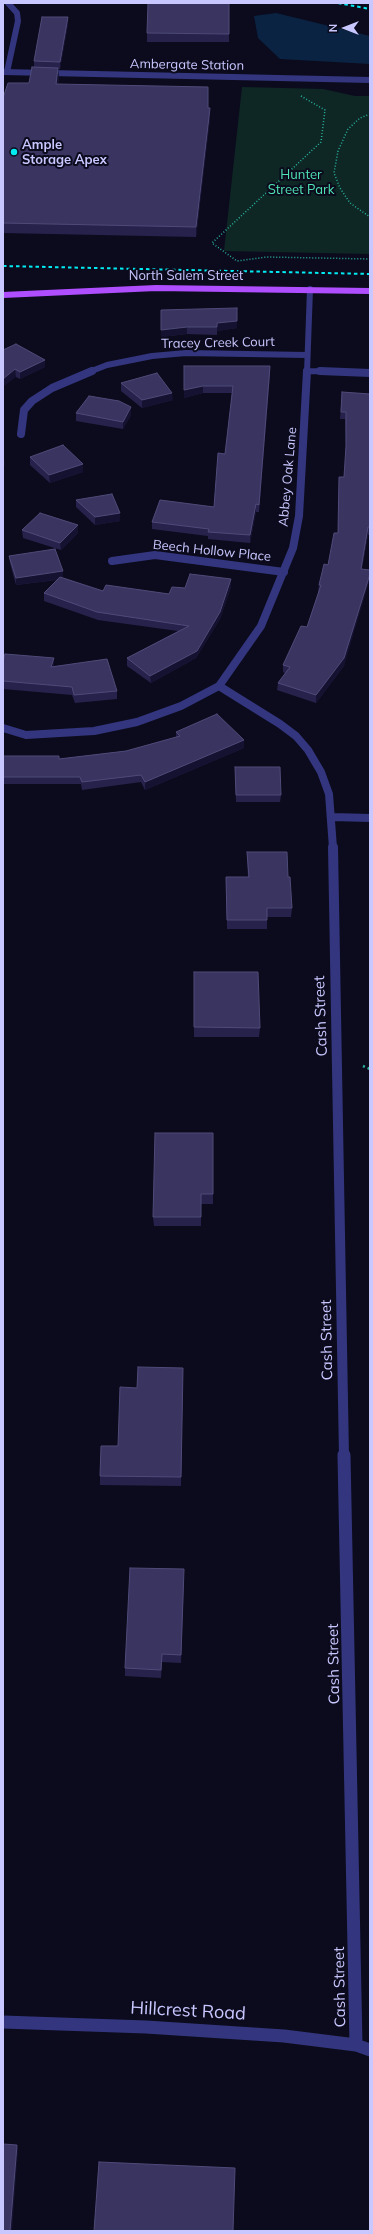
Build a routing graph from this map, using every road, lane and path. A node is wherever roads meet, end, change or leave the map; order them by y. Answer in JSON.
{"nodes":[{"id":1,"x":8,"y":3,"type":"edge"},
{"id":2,"x":5,"y":72,"type":"edge"},
{"id":3,"x":370,"y":80,"type":"edge"},
{"id":4,"x":297,"y":95,"type":"dead end"},
{"id":5,"x":370,"y":114,"type":"edge"},
{"id":6,"x":370,"y":217,"type":"edge"},
{"id":7,"x":370,"y":259,"type":"edge"},
{"id":8,"x":310,"y":289,"type":"junction"},
{"id":9,"x":370,"y":291,"type":"edge"},
{"id":10,"x":3,"y":294,"type":"edge"},
{"id":11,"x":307,"y":355,"type":"junction"},
{"id":12,"x":306,"y":371,"type":"junction"},
{"id":13,"x":370,"y":373,"type":"edge"},
{"id":14,"x":21,"y":434,"type":"dead end"},
{"id":15,"x":112,"y":561,"type":"dead end"},
{"id":16,"x":284,"y":572,"type":"junction"},
{"id":17,"x":219,"y":686,"type":"junction"},
{"id":18,"x":3,"y":728,"type":"edge"},
{"id":19,"x":332,"y":817,"type":"junction"},
{"id":20,"x":370,"y":818,"type":"edge"},
{"id":21,"x":362,"y":1066,"type":"dead end"},
{"id":22,"x":370,"y":1069,"type":"edge"},
{"id":23,"x":3,"y":2022,"type":"edge"},
{"id":24,"x":356,"y":2044,"type":"junction"},
{"id":25,"x":370,"y":2050,"type":"edge"}],
"edges":[{"from":1,"to":2,"type":"street"},
{"from":2,"to":3,"type":"street","name":"Ambergate Station"},
{"from":4,"to":7,"type":"path"},
{"from":5,"to":6,"type":"path"},
{"from":8,"to":9,"type":"main road","name":"North Salem Street"},
{"from":8,"to":10,"type":"main road","name":"North Salem Street"},
{"from":8,"to":11,"type":"street","name":"Abbey Oak Lane"},
{"from":11,"to":12,"type":"street","name":"Abbey Oak Lane"},
{"from":11,"to":14,"type":"street","name":"Tracey Creek Court"},
{"from":12,"to":13,"type":"street"},
{"from":12,"to":16,"type":"street","name":"Abbey Oak Lane"},
{"from":15,"to":16,"type":"street","name":"Beech Hollow Place"},
{"from":16,"to":17,"type":"street","name":"Abbey Oak Lane"},
{"from":17,"to":18,"type":"street","name":"Abbey Oak Lane"},
{"from":17,"to":19,"type":"street","name":"Cash Street"},
{"from":19,"to":20,"type":"street"},
{"from":19,"to":24,"type":"street","name":"Cash Street"},
{"from":21,"to":22,"type":"path"},
{"from":23,"to":24,"type":"street","name":"Hillcrest Road"},
{"from":24,"to":25,"type":"street","name":"Hillcrest Road"}]}
